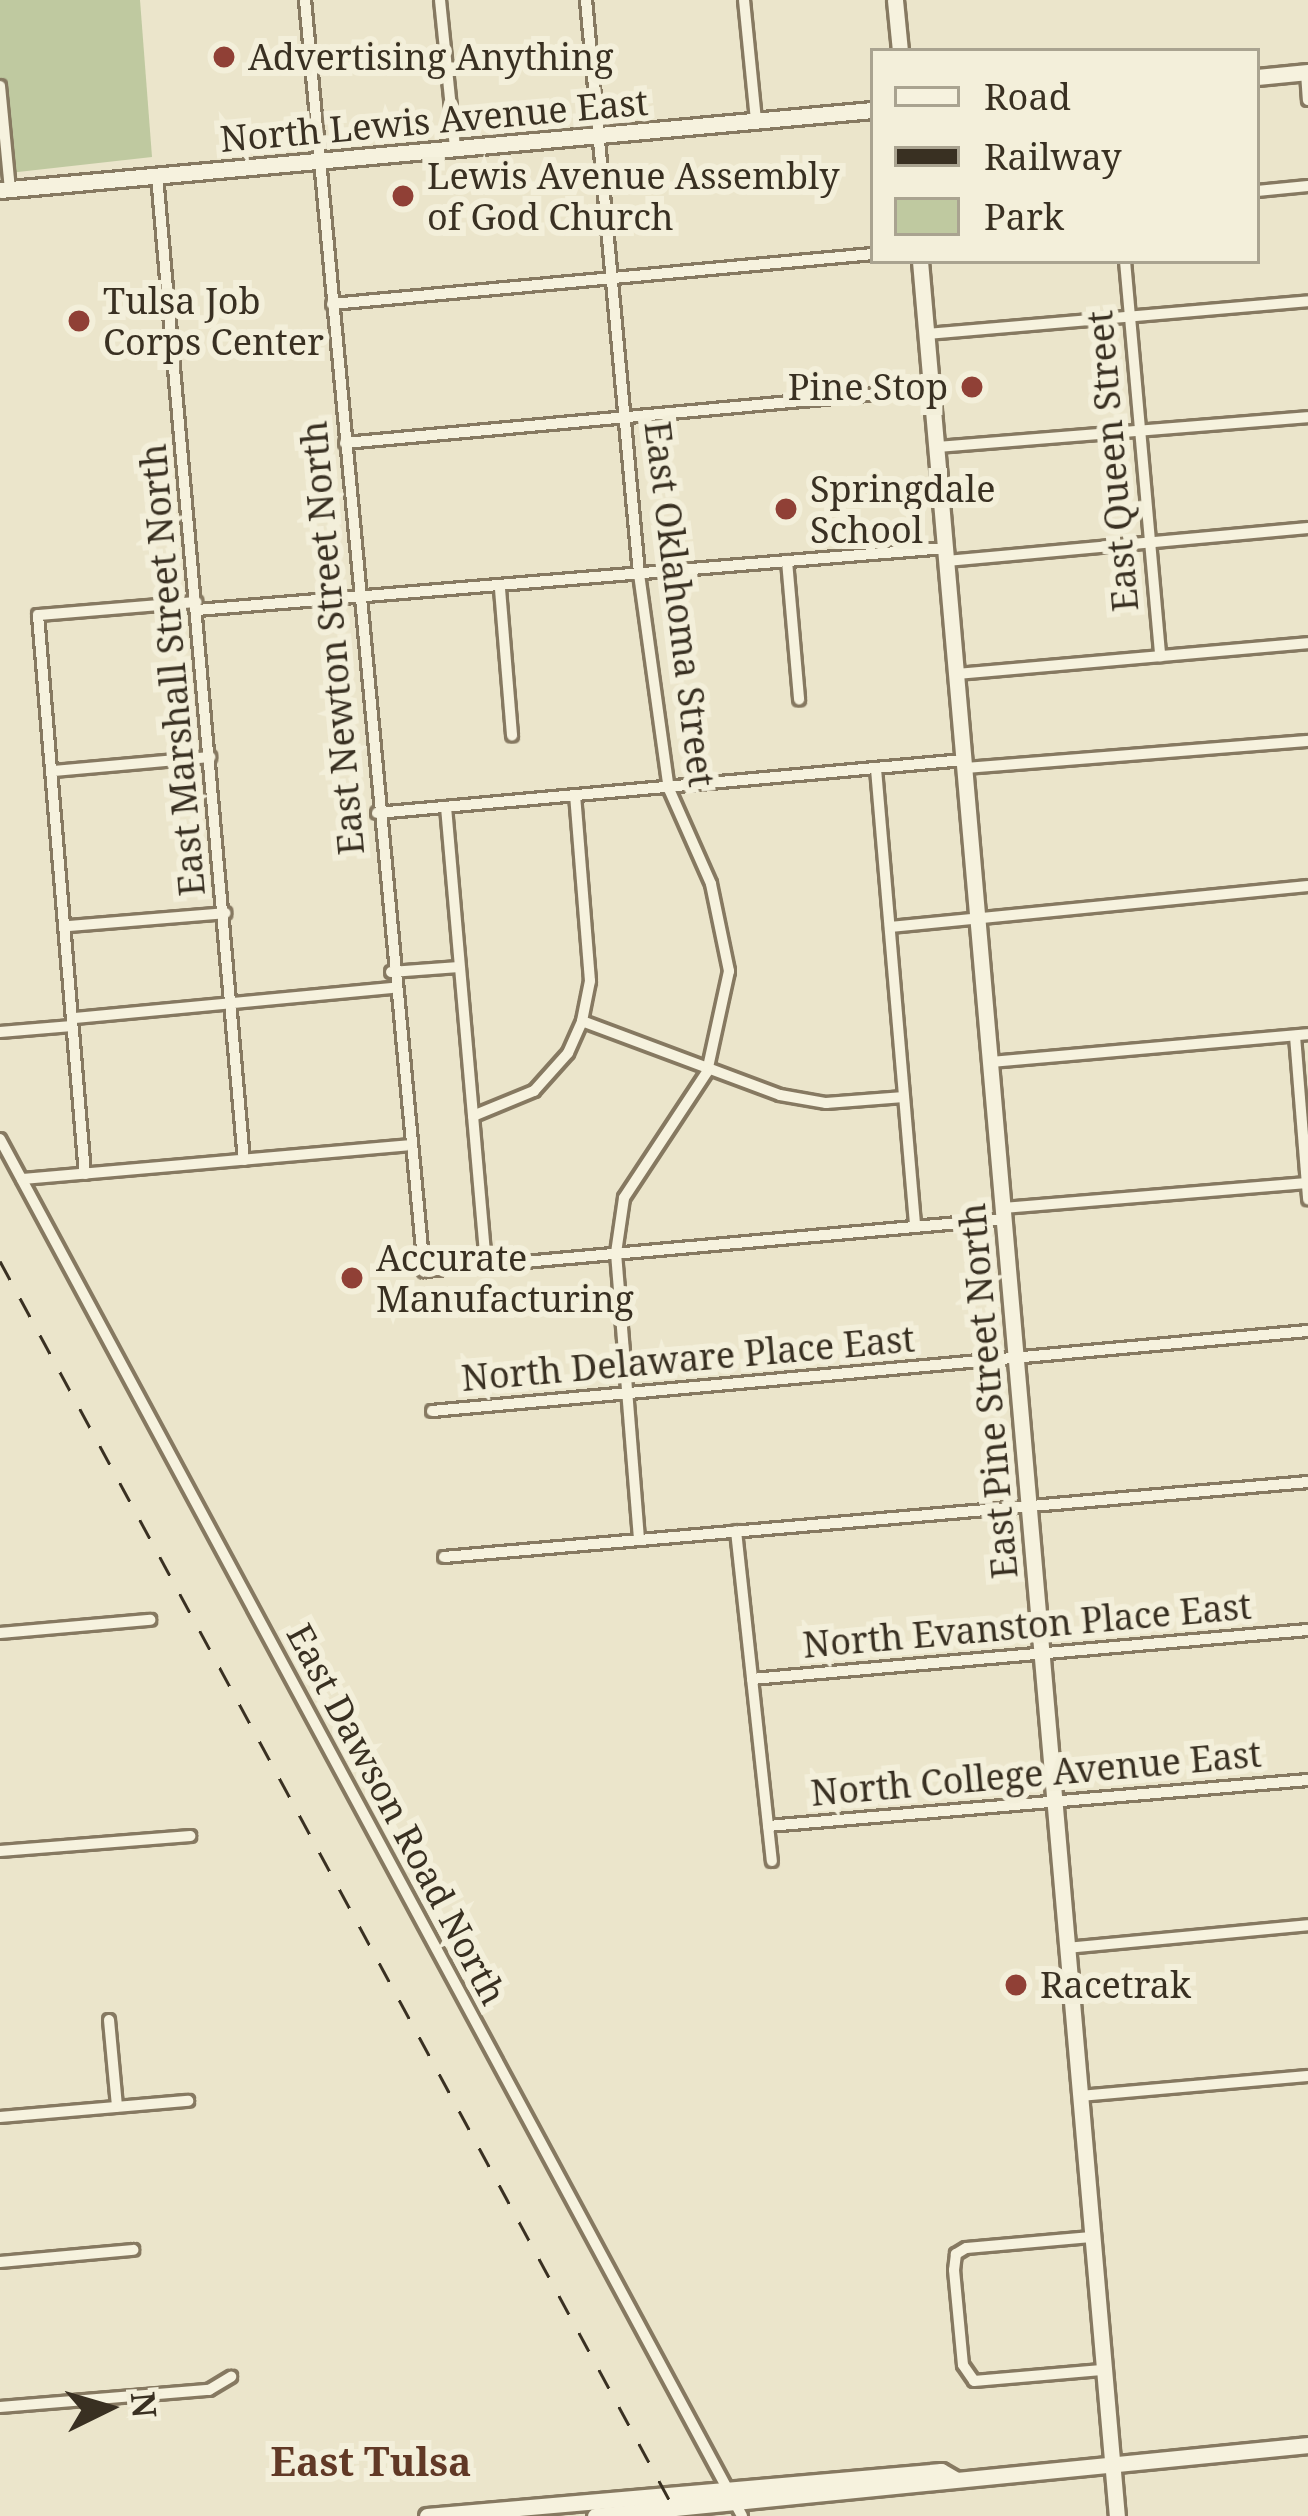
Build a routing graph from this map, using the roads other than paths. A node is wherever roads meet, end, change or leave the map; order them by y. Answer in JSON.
{"nodes":[{"id":1,"x":305,"y":0,"type":"edge"},
{"id":2,"x":440,"y":0,"type":"edge"},
{"id":3,"x":586,"y":0,"type":"edge"},
{"id":4,"x":744,"y":0,"type":"edge"},
{"id":5,"x":895,"y":0,"type":"edge"},
{"id":6,"x":900,"y":48,"type":"edge"},
{"id":7,"x":1307,"y":72,"type":"edge"},
{"id":8,"x":1260,"y":77,"type":"edge"},
{"id":9,"x":0,"y":86,"type":"edge"},
{"id":10,"x":1308,"y":100,"type":"edge"},
{"id":11,"x":870,"y":110,"type":"edge"},
{"id":12,"x":756,"y":121,"type":"junction"},
{"id":13,"x":600,"y":135,"type":"junction"},
{"id":14,"x":455,"y":148,"type":"junction"},
{"id":15,"x":319,"y":160,"type":"junction"},
{"id":16,"x":157,"y":176,"type":"junction"},
{"id":17,"x":1308,"y":186,"type":"edge"},
{"id":18,"x":5,"y":189,"type":"edge"},
{"id":19,"x":1260,"y":191,"type":"edge"},
{"id":20,"x":870,"y":254,"type":"edge"},
{"id":21,"x":920,"y":264,"type":"edge"},
{"id":22,"x":1125,"y":264,"type":"edge"},
{"id":23,"x":614,"y":278,"type":"junction"},
{"id":24,"x":1308,"y":301,"type":"edge"},
{"id":25,"x":332,"y":304,"type":"junction"},
{"id":26,"x":1130,"y":316,"type":"junction"},
{"id":27,"x":926,"y":334,"type":"junction"},
{"id":28,"x":931,"y":389,"type":"junction"},
{"id":29,"x":626,"y":417,"type":"junction"},
{"id":30,"x":1308,"y":417,"type":"edge"},
{"id":31,"x":1140,"y":431,"type":"junction"},
{"id":32,"x":345,"y":443,"type":"junction"},
{"id":33,"x":936,"y":447,"type":"junction"},
{"id":34,"x":1308,"y":528,"type":"edge"},
{"id":35,"x":1150,"y":544,"type":"junction"},
{"id":36,"x":945,"y":555,"type":"junction"},
{"id":37,"x":787,"y":560,"type":"junction"},
{"id":38,"x":639,"y":574,"type":"junction"},
{"id":39,"x":500,"y":590,"type":"junction"},
{"id":40,"x":359,"y":599,"type":"junction"},
{"id":41,"x":196,"y":606,"type":"junction"},
{"id":42,"x":1308,"y":644,"type":"edge"},
{"id":43,"x":1160,"y":656,"type":"junction"},
{"id":44,"x":956,"y":674,"type":"junction"},
{"id":45,"x":799,"y":699,"type":"dead end"},
{"id":46,"x":512,"y":736,"type":"dead end"},
{"id":47,"x":1308,"y":741,"type":"edge"},
{"id":48,"x":211,"y":757,"type":"junction"},
{"id":49,"x":964,"y":764,"type":"junction"},
{"id":50,"x":876,"y":769,"type":"junction"},
{"id":51,"x":52,"y":771,"type":"junction"},
{"id":52,"x":669,"y":790,"type":"junction"},
{"id":53,"x":575,"y":796,"type":"junction"},
{"id":54,"x":446,"y":807,"type":"junction"},
{"id":55,"x":377,"y":813,"type":"junction"},
{"id":56,"x":1308,"y":886,"type":"edge"},
{"id":57,"x":225,"y":913,"type":"junction"},
{"id":58,"x":977,"y":917,"type":"junction"},
{"id":59,"x":68,"y":926,"type":"junction"},
{"id":60,"x":890,"y":927,"type":"junction"},
{"id":61,"x":459,"y":967,"type":"junction"},
{"id":62,"x":391,"y":972,"type":"junction"},
{"id":63,"x":392,"y":988,"type":"junction"},
{"id":64,"x":231,"y":1003,"type":"junction"},
{"id":65,"x":74,"y":1022,"type":"junction"},
{"id":66,"x":582,"y":1022,"type":"junction"},
{"id":67,"x":0,"y":1032,"type":"edge"},
{"id":68,"x":1302,"y":1035,"type":"edge"},
{"id":69,"x":990,"y":1062,"type":"junction"},
{"id":70,"x":707,"y":1072,"type":"junction"},
{"id":71,"x":904,"y":1097,"type":"junction"},
{"id":72,"x":472,"y":1116,"type":"junction"},
{"id":73,"x":0,"y":1139,"type":"edge"},
{"id":74,"x":407,"y":1145,"type":"junction"},
{"id":75,"x":244,"y":1160,"type":"junction"},
{"id":76,"x":85,"y":1174,"type":"junction"},
{"id":77,"x":22,"y":1179,"type":"junction"},
{"id":78,"x":1307,"y":1183,"type":"edge"},
{"id":79,"x":1308,"y":1199,"type":"edge"},
{"id":80,"x":1003,"y":1214,"type":"junction"},
{"id":81,"x":915,"y":1226,"type":"junction"},
{"id":82,"x":616,"y":1253,"type":"junction"},
{"id":83,"x":486,"y":1265,"type":"junction"},
{"id":84,"x":1308,"y":1330,"type":"edge"},
{"id":85,"x":1016,"y":1358,"type":"junction"},
{"id":86,"x":628,"y":1393,"type":"junction"},
{"id":87,"x":432,"y":1411,"type":"dead end"},
{"id":88,"x":1308,"y":1482,"type":"edge"},
{"id":89,"x":1028,"y":1506,"type":"junction"},
{"id":90,"x":736,"y":1531,"type":"junction"},
{"id":91,"x":639,"y":1539,"type":"junction"},
{"id":92,"x":444,"y":1557,"type":"dead end"},
{"id":93,"x":149,"y":1620,"type":"dead end"},
{"id":94,"x":1308,"y":1630,"type":"edge"},
{"id":95,"x":0,"y":1633,"type":"edge"},
{"id":96,"x":1041,"y":1654,"type":"junction"},
{"id":97,"x":752,"y":1679,"type":"junction"},
{"id":98,"x":1308,"y":1780,"type":"edge"},
{"id":99,"x":1053,"y":1801,"type":"junction"},
{"id":100,"x":768,"y":1826,"type":"junction"},
{"id":101,"x":190,"y":1836,"type":"dead end"},
{"id":102,"x":0,"y":1852,"type":"edge"},
{"id":103,"x":772,"y":1861,"type":"dead end"},
{"id":104,"x":1308,"y":1925,"type":"edge"},
{"id":105,"x":1066,"y":1948,"type":"junction"},
{"id":106,"x":109,"y":2020,"type":"dead end"},
{"id":107,"x":1308,"y":2076,"type":"edge"},
{"id":108,"x":1079,"y":2096,"type":"junction"},
{"id":109,"x":188,"y":2101,"type":"dead end"},
{"id":110,"x":117,"y":2107,"type":"junction"},
{"id":111,"x":0,"y":2117,"type":"edge"},
{"id":112,"x":1091,"y":2237,"type":"junction"},
{"id":113,"x":133,"y":2250,"type":"dead end"},
{"id":114,"x":0,"y":2262,"type":"edge"},
{"id":115,"x":1102,"y":2370,"type":"junction"},
{"id":116,"x":231,"y":2377,"type":"dead end"},
{"id":117,"x":0,"y":2408,"type":"edge"},
{"id":118,"x":1308,"y":2446,"type":"edge"},
{"id":119,"x":1111,"y":2463,"type":"junction"},
{"id":120,"x":735,"y":2503,"type":"edge"},
{"id":121,"x":523,"y":2512,"type":"edge"},
{"id":122,"x":427,"y":2516,"type":"edge"},
{"id":123,"x":595,"y":2516,"type":"edge"},
{"id":124,"x":1117,"y":2516,"type":"edge"}],
"edges":[{"from":1,"to":15,"type":"street","name":"East Newton Street North"},
{"from":2,"to":14,"type":"street"},
{"from":3,"to":13,"type":"street","name":"East Oklahoma Street"},
{"from":4,"to":12,"type":"street"},
{"from":5,"to":6,"type":"main road"},
{"from":7,"to":8,"type":"main road"},
{"from":7,"to":10,"type":"street"},
{"from":9,"to":18,"type":"street"},
{"from":11,"to":12,"type":"main road","name":"North Lewis Avenue East"},
{"from":12,"to":13,"type":"main road","name":"North Lewis Avenue East"},
{"from":13,"to":14,"type":"main road","name":"North Lewis Avenue East"},
{"from":13,"to":23,"type":"street","name":"East Oklahoma Street"},
{"from":14,"to":15,"type":"main road","name":"North Lewis Avenue East"},
{"from":15,"to":16,"type":"main road","name":"North Lewis Avenue East"},
{"from":15,"to":25,"type":"street","name":"East Newton Street North"},
{"from":16,"to":18,"type":"main road","name":"North Lewis Avenue East"},
{"from":16,"to":41,"type":"street","name":"East Marshall Street North"},
{"from":17,"to":19,"type":"street"},
{"from":20,"to":23,"type":"street"},
{"from":21,"to":27,"type":"main road","name":"East Pine Street North"},
{"from":22,"to":26,"type":"street","name":"East Queen Street"},
{"from":23,"to":25,"type":"street"},
{"from":23,"to":29,"type":"street","name":"East Oklahoma Street"},
{"from":24,"to":26,"type":"street"},
{"from":25,"to":32,"type":"street","name":"East Newton Street North"},
{"from":26,"to":27,"type":"street"},
{"from":26,"to":31,"type":"street","name":"East Queen Street"},
{"from":27,"to":28,"type":"main road","name":"East Pine Street North"},
{"from":28,"to":29,"type":"street"},
{"from":28,"to":33,"type":"main road","name":"East Pine Street North"},
{"from":29,"to":32,"type":"street"},
{"from":29,"to":38,"type":"street","name":"East Oklahoma Street"},
{"from":30,"to":31,"type":"street"},
{"from":31,"to":33,"type":"street"},
{"from":31,"to":35,"type":"street","name":"East Queen Street"},
{"from":32,"to":40,"type":"street","name":"East Newton Street North"},
{"from":33,"to":36,"type":"main road","name":"East Pine Street North"},
{"from":34,"to":35,"type":"street"},
{"from":35,"to":36,"type":"street"},
{"from":35,"to":43,"type":"street","name":"East Queen Street"},
{"from":36,"to":37,"type":"street"},
{"from":36,"to":44,"type":"main road","name":"East Pine Street North"},
{"from":37,"to":38,"type":"street"},
{"from":37,"to":45,"type":"street"},
{"from":38,"to":39,"type":"street"},
{"from":38,"to":52,"type":"street","name":"East Oklahoma Street"},
{"from":39,"to":40,"type":"street"},
{"from":39,"to":46,"type":"street"},
{"from":40,"to":41,"type":"street"},
{"from":40,"to":55,"type":"street","name":"East Newton Street North"},
{"from":41,"to":48,"type":"street","name":"East Marshall Street North"},
{"from":41,"to":51,"type":"street"},
{"from":42,"to":43,"type":"street"},
{"from":43,"to":44,"type":"street"},
{"from":44,"to":49,"type":"main road","name":"East Pine Street North"},
{"from":47,"to":49,"type":"street"},
{"from":48,"to":51,"type":"street"},
{"from":48,"to":57,"type":"street","name":"East Marshall Street North"},
{"from":49,"to":50,"type":"street"},
{"from":49,"to":58,"type":"main road","name":"East Pine Street North"},
{"from":50,"to":52,"type":"street"},
{"from":50,"to":60,"type":"street"},
{"from":51,"to":59,"type":"street"},
{"from":52,"to":53,"type":"street"},
{"from":52,"to":70,"type":"street","name":"East Oklahoma Street"},
{"from":53,"to":54,"type":"street"},
{"from":53,"to":66,"type":"street"},
{"from":54,"to":55,"type":"street"},
{"from":54,"to":61,"type":"street"},
{"from":55,"to":62,"type":"street","name":"East Newton Street North"},
{"from":56,"to":58,"type":"street"},
{"from":57,"to":59,"type":"street"},
{"from":57,"to":64,"type":"street","name":"East Marshall Street North"},
{"from":58,"to":60,"type":"street"},
{"from":58,"to":69,"type":"main road","name":"East Pine Street North"},
{"from":59,"to":65,"type":"street"},
{"from":60,"to":71,"type":"street"},
{"from":61,"to":62,"type":"street"},
{"from":61,"to":72,"type":"street"},
{"from":62,"to":63,"type":"street","name":"East Newton Street North"},
{"from":63,"to":64,"type":"street"},
{"from":63,"to":74,"type":"street","name":"East Newton Street North"},
{"from":64,"to":65,"type":"street"},
{"from":64,"to":75,"type":"street","name":"East Marshall Street North"},
{"from":65,"to":67,"type":"street"},
{"from":65,"to":76,"type":"street"},
{"from":66,"to":70,"type":"street"},
{"from":66,"to":72,"type":"street"},
{"from":68,"to":69,"type":"street"},
{"from":68,"to":78,"type":"street"},
{"from":69,"to":80,"type":"main road","name":"East Pine Street North"},
{"from":70,"to":71,"type":"street"},
{"from":70,"to":82,"type":"street","name":"East Oklahoma Street"},
{"from":71,"to":81,"type":"street"},
{"from":72,"to":83,"type":"street"},
{"from":73,"to":77,"type":"street","name":"East Dawson Road North"},
{"from":74,"to":75,"type":"street"},
{"from":74,"to":83,"type":"street","name":"East Newton Street North"},
{"from":75,"to":76,"type":"street"},
{"from":76,"to":77,"type":"street"},
{"from":77,"to":120,"type":"street","name":"East Dawson Road North"},
{"from":78,"to":79,"type":"street"},
{"from":78,"to":80,"type":"street"},
{"from":80,"to":81,"type":"street"},
{"from":80,"to":85,"type":"main road","name":"East Pine Street North"},
{"from":81,"to":82,"type":"street"},
{"from":82,"to":83,"type":"street"},
{"from":82,"to":86,"type":"street","name":"East Oklahoma Street"},
{"from":84,"to":85,"type":"street","name":"North Delaware Place East"},
{"from":85,"to":86,"type":"street","name":"North Delaware Place East"},
{"from":85,"to":89,"type":"main road","name":"East Pine Street North"},
{"from":86,"to":87,"type":"street","name":"North Delaware Place East"},
{"from":86,"to":91,"type":"street","name":"East Oklahoma Street"},
{"from":88,"to":89,"type":"street"},
{"from":89,"to":90,"type":"street"},
{"from":89,"to":96,"type":"main road","name":"East Pine Street North"},
{"from":90,"to":91,"type":"street"},
{"from":90,"to":97,"type":"street"},
{"from":91,"to":92,"type":"street"},
{"from":93,"to":95,"type":"street"},
{"from":94,"to":96,"type":"street","name":"North Evanston Place East"},
{"from":96,"to":97,"type":"street","name":"North Evanston Place East"},
{"from":96,"to":99,"type":"main road","name":"East Pine Street North"},
{"from":97,"to":100,"type":"street"},
{"from":98,"to":99,"type":"street","name":"North College Avenue East"},
{"from":99,"to":100,"type":"street","name":"North College Avenue East"},
{"from":99,"to":105,"type":"main road","name":"East Pine Street North"},
{"from":100,"to":103,"type":"street"},
{"from":101,"to":102,"type":"street"},
{"from":104,"to":105,"type":"street"},
{"from":105,"to":108,"type":"main road","name":"East Pine Street North"},
{"from":106,"to":110,"type":"street"},
{"from":107,"to":108,"type":"street"},
{"from":108,"to":112,"type":"main road","name":"East Pine Street North"},
{"from":109,"to":110,"type":"street"},
{"from":110,"to":111,"type":"street"},
{"from":112,"to":115,"type":"main road","name":"East Pine Street North"},
{"from":112,"to":115,"type":"street"},
{"from":113,"to":114,"type":"street"},
{"from":115,"to":119,"type":"main road","name":"East Pine Street North"},
{"from":116,"to":117,"type":"street"},
{"from":118,"to":119,"type":"main road"},
{"from":119,"to":120,"type":"main road"},
{"from":119,"to":124,"type":"main road","name":"East Pine Street North"},
{"from":120,"to":121,"type":"main road"},
{"from":120,"to":123,"type":"main road"},
{"from":121,"to":122,"type":"main road"}]}
